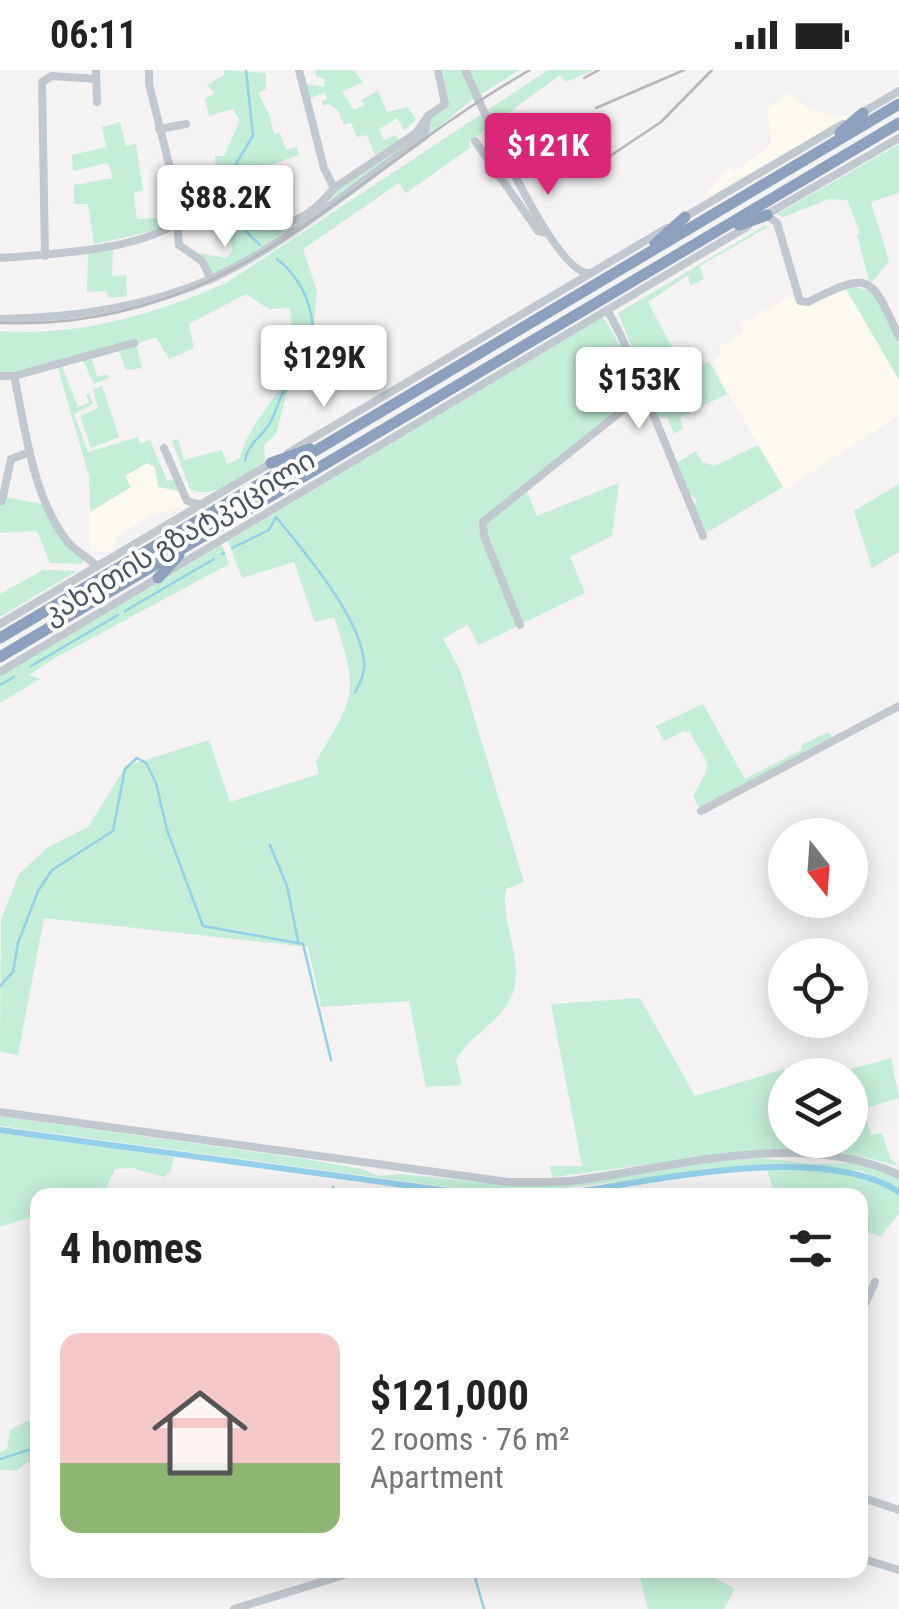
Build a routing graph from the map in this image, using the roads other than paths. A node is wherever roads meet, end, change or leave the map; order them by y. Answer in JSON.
{"nodes":[{"id":1,"x":149,"y":70,"type":"edge"},
{"id":2,"x":299,"y":70,"type":"edge"},
{"id":3,"x":438,"y":70,"type":"edge"},
{"id":4,"x":466,"y":71,"type":"edge"},
{"id":5,"x":96,"y":74,"type":"edge"},
{"id":6,"x":899,"y":91,"type":"edge"},
{"id":7,"x":96,"y":102,"type":"dead end"},
{"id":8,"x":899,"y":104,"type":"edge"},
{"id":9,"x":863,"y":112,"type":"junction"},
{"id":10,"x":428,"y":116,"type":"junction"},
{"id":11,"x":186,"y":124,"type":"dead end"},
{"id":12,"x":898,"y":124,"type":"edge"},
{"id":13,"x":159,"y":129,"type":"junction"},
{"id":14,"x":899,"y":138,"type":"edge"},
{"id":15,"x":476,"y":141,"type":"dead end"},
{"id":16,"x":820,"y":152,"type":"junction"},
{"id":17,"x":334,"y":188,"type":"junction"},
{"id":18,"x":766,"y":214,"type":"junction"},
{"id":19,"x":686,"y":216,"type":"junction"},
{"id":20,"x":252,"y":217,"type":"dead end"},
{"id":21,"x":176,"y":224,"type":"junction"},
{"id":22,"x":548,"y":233,"type":"junction"},
{"id":23,"x":711,"y":235,"type":"junction"},
{"id":24,"x":45,"y":256,"type":"junction"},
{"id":25,"x":0,"y":258,"type":"edge"},
{"id":26,"x":632,"y":264,"type":"junction"},
{"id":27,"x":572,"y":268,"type":"junction"},
{"id":28,"x":594,"y":272,"type":"junction"},
{"id":29,"x":211,"y":278,"type":"junction"},
{"id":30,"x":569,"y":287,"type":"junction"},
{"id":31,"x":608,"y":311,"type":"junction"},
{"id":32,"x":0,"y":319,"type":"edge"},
{"id":33,"x":899,"y":337,"type":"edge"},
{"id":34,"x":134,"y":343,"type":"dead end"},
{"id":35,"x":0,"y":376,"type":"edge"},
{"id":36,"x":14,"y":376,"type":"junction"},
{"id":37,"x":644,"y":394,"type":"junction"},
{"id":38,"x":337,"y":439,"type":"junction"},
{"id":39,"x":164,"y":448,"type":"dead end"},
{"id":40,"x":30,"y":452,"type":"junction"},
{"id":41,"x":271,"y":463,"type":"junction"},
{"id":42,"x":2,"y":501,"type":"edge"},
{"id":43,"x":202,"y":505,"type":"junction"},
{"id":44,"x":702,"y":536,"type":"dead end"},
{"id":45,"x":187,"y":546,"type":"junction"},
{"id":46,"x":97,"y":566,"type":"junction"},
{"id":47,"x":158,"y":578,"type":"junction"},
{"id":48,"x":84,"y":587,"type":"junction"},
{"id":49,"x":0,"y":624,"type":"edge"},
{"id":50,"x":520,"y":625,"type":"dead end"},
{"id":51,"x":0,"y":638,"type":"edge"},
{"id":52,"x":0,"y":657,"type":"edge"},
{"id":53,"x":0,"y":672,"type":"edge"},
{"id":54,"x":899,"y":706,"type":"edge"},
{"id":55,"x":701,"y":811,"type":"dead end"},
{"id":56,"x":0,"y":1112,"type":"edge"},
{"id":57,"x":899,"y":1175,"type":"edge"},
{"id":58,"x":876,"y":1282,"type":"dead end"},
{"id":59,"x":868,"y":1301,"type":"edge"},
{"id":60,"x":868,"y":1500,"type":"edge"},
{"id":61,"x":899,"y":1510,"type":"edge"},
{"id":62,"x":868,"y":1560,"type":"edge"},
{"id":63,"x":899,"y":1570,"type":"edge"},
{"id":64,"x":334,"y":1578,"type":"edge"},
{"id":65,"x":234,"y":1609,"type":"edge"}],
"edges":[{"from":1,"to":13,"type":"street"},
{"from":2,"to":17,"type":"street"},
{"from":3,"to":10,"type":"street"},
{"from":4,"to":22,"type":"street"},
{"from":5,"to":7,"type":"street"},
{"from":5,"to":24,"type":"street"},
{"from":6,"to":9,"type":"street","name":"კახეთის გზატკეცილი"},
{"from":8,"to":16,"type":"highway","name":"კახეთის გზატკეცილი"},
{"from":9,"to":16,"type":"highway"},
{"from":9,"to":19,"type":"street","name":"კახეთის გზატკეცილი"},
{"from":10,"to":17,"type":"street"},
{"from":10,"to":29,"type":"street"},
{"from":11,"to":13,"type":"street"},
{"from":12,"to":23,"type":"highway","name":"კახეთის გზატკეცილი"},
{"from":13,"to":21,"type":"street"},
{"from":14,"to":18,"type":"street","name":"კახეთის გზატკეცილი"},
{"from":15,"to":22,"type":"street"},
{"from":16,"to":26,"type":"highway","name":"კახეთის გზატკეცილი"},
{"from":17,"to":20,"type":"street"},
{"from":18,"to":23,"type":"highway"},
{"from":18,"to":31,"type":"street","name":"კახეთის გზატკეცილი"},
{"from":18,"to":33,"type":"street"},
{"from":19,"to":26,"type":"highway"},
{"from":19,"to":28,"type":"street","name":"კახეთის გზატკეცილი"},
{"from":21,"to":24,"type":"street"},
{"from":21,"to":29,"type":"street"},
{"from":22,"to":27,"type":"street"},
{"from":23,"to":45,"type":"highway","name":"კახეთის გზატკეცილი"},
{"from":24,"to":25,"type":"street"},
{"from":26,"to":38,"type":"highway","name":"კახეთის გზატკეცილი"},
{"from":27,"to":28,"type":"street"},
{"from":27,"to":30,"type":"street"},
{"from":28,"to":30,"type":"street","name":"კახეთის გზატკეცილი"},
{"from":29,"to":32,"type":"street"},
{"from":30,"to":41,"type":"street","name":"კახეთის გზატკეცილი"},
{"from":31,"to":37,"type":"street"},
{"from":31,"to":47,"type":"street","name":"კახეთის გზატკეცილი"},
{"from":34,"to":36,"type":"street"},
{"from":35,"to":36,"type":"street"},
{"from":36,"to":40,"type":"street"},
{"from":37,"to":44,"type":"street"},
{"from":37,"to":50,"type":"street"},
{"from":38,"to":41,"type":"highway"},
{"from":38,"to":48,"type":"highway","name":"კახეთის გზატკეცილი"},
{"from":39,"to":43,"type":"street"},
{"from":40,"to":42,"type":"street"},
{"from":40,"to":46,"type":"street"},
{"from":41,"to":43,"type":"street","name":"კახეთის გზატკეცილი"},
{"from":43,"to":46,"type":"street","name":"კახეთის გზატკეცილი"},
{"from":45,"to":47,"type":"highway"},
{"from":45,"to":52,"type":"highway","name":"კახეთის გზატკეცილი"},
{"from":46,"to":48,"type":"highway"},
{"from":46,"to":49,"type":"street","name":"კახეთის გზატკეცილი"},
{"from":47,"to":53,"type":"street","name":"კახეთის გზატკეცილი"},
{"from":48,"to":51,"type":"highway","name":"კახეთის გზატკეცილი"},
{"from":54,"to":55,"type":"street"},
{"from":56,"to":57,"type":"street"},
{"from":58,"to":59,"type":"street"},
{"from":60,"to":61,"type":"street"},
{"from":62,"to":63,"type":"street"},
{"from":64,"to":65,"type":"street"}]}
